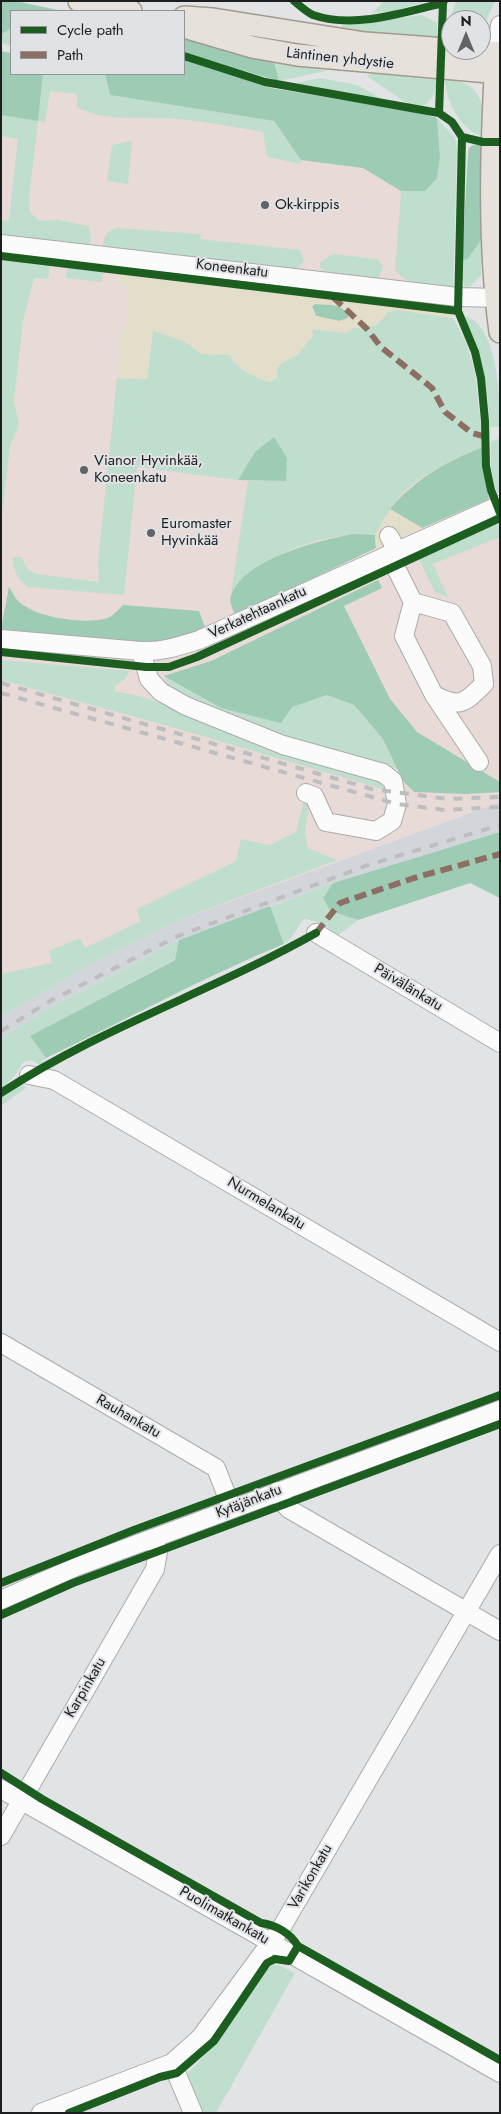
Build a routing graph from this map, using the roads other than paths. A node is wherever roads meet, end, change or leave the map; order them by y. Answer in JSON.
{"nodes":[{"id":1,"x":79,"y":1,"type":"edge"},
{"id":2,"x":126,"y":10,"type":"edge"},
{"id":3,"x":185,"y":17,"type":"edge"},
{"id":4,"x":500,"y":25,"type":"edge"},
{"id":5,"x":185,"y":26,"type":"edge"},
{"id":6,"x":498,"y":63,"type":"edge"},
{"id":7,"x":1,"y":244,"type":"edge"},
{"id":8,"x":496,"y":252,"type":"edge"},
{"id":9,"x":498,"y":298,"type":"edge"},
{"id":10,"x":500,"y":332,"type":"edge"},
{"id":11,"x":500,"y":505,"type":"edge"},
{"id":12,"x":392,"y":547,"type":"junction"},
{"id":13,"x":414,"y":602,"type":"junction"},
{"id":14,"x":1,"y":639,"type":"edge"},
{"id":15,"x":141,"y":651,"type":"junction"},
{"id":16,"x":434,"y":695,"type":"junction"},
{"id":17,"x":479,"y":762,"type":"dead end"},
{"id":18,"x":306,"y":793,"type":"dead end"},
{"id":19,"x":316,"y":933,"type":"dead end"},
{"id":20,"x":500,"y":1043,"type":"edge"},
{"id":21,"x":29,"y":1075,"type":"dead end"},
{"id":22,"x":500,"y":1342,"type":"edge"},
{"id":23,"x":1,"y":1343,"type":"edge"},
{"id":24,"x":500,"y":1410,"type":"edge"},
{"id":25,"x":278,"y":1491,"type":"junction"},
{"id":26,"x":232,"y":1509,"type":"junction"},
{"id":27,"x":154,"y":1538,"type":"junction"},
{"id":28,"x":500,"y":1554,"type":"edge"},
{"id":29,"x":1,"y":1600,"type":"edge"},
{"id":30,"x":466,"y":1612,"type":"junction"},
{"id":31,"x":500,"y":1631,"type":"edge"},
{"id":32,"x":1,"y":1789,"type":"edge"},
{"id":33,"x":21,"y":1801,"type":"junction"},
{"id":34,"x":1,"y":1836,"type":"edge"},
{"id":35,"x":270,"y":1942,"type":"junction"},
{"id":36,"x":172,"y":2063,"type":"junction"},
{"id":37,"x":500,"y":2072,"type":"edge"},
{"id":38,"x":41,"y":2113,"type":"edge"},
{"id":39,"x":193,"y":2113,"type":"edge"}],
"edges":[{"from":1,"to":2,"type":"main road"},
{"from":3,"to":6,"type":"main road","name":"Läntinen yhdystie"},
{"from":4,"to":6,"type":"street"},
{"from":5,"to":6,"type":"main road","name":"Läntinen yhdystie"},
{"from":6,"to":8,"type":"main road"},
{"from":7,"to":9,"type":"street","name":"Koneenkatu"},
{"from":8,"to":9,"type":"main road"},
{"from":9,"to":10,"type":"main road"},
{"from":11,"to":12,"type":"street","name":"Verkatehtaankatu"},
{"from":12,"to":13,"type":"street"},
{"from":12,"to":15,"type":"street","name":"Verkatehtaankatu"},
{"from":13,"to":16,"type":"street"},
{"from":13,"to":16,"type":"street"},
{"from":14,"to":15,"type":"street","name":"Verkatehtaankatu"},
{"from":15,"to":18,"type":"street"},
{"from":16,"to":17,"type":"street"},
{"from":19,"to":20,"type":"street","name":"Päivälänkatu"},
{"from":21,"to":22,"type":"street","name":"Nurmelankatu"},
{"from":23,"to":26,"type":"street","name":"Rauhankatu"},
{"from":24,"to":25,"type":"street","name":"Kytäjänkatu"},
{"from":25,"to":26,"type":"street","name":"Kytäjänkatu"},
{"from":25,"to":30,"type":"street"},
{"from":26,"to":27,"type":"street","name":"Kytäjänkatu"},
{"from":27,"to":29,"type":"street","name":"Kytäjänkatu"},
{"from":27,"to":33,"type":"street","name":"Karpinkatu"},
{"from":28,"to":30,"type":"street","name":"Varikonkatu"},
{"from":30,"to":31,"type":"street"},
{"from":30,"to":35,"type":"street","name":"Varikonkatu"},
{"from":32,"to":33,"type":"street","name":"Puolimatkankatu"},
{"from":33,"to":34,"type":"street","name":"Karpinkatu"},
{"from":33,"to":35,"type":"street","name":"Puolimatkankatu"},
{"from":35,"to":36,"type":"street","name":"Varikonkatu"},
{"from":35,"to":37,"type":"street","name":"Puolimatkankatu"},
{"from":36,"to":38,"type":"street","name":"Varikonkatu"},
{"from":36,"to":39,"type":"street"}]}
